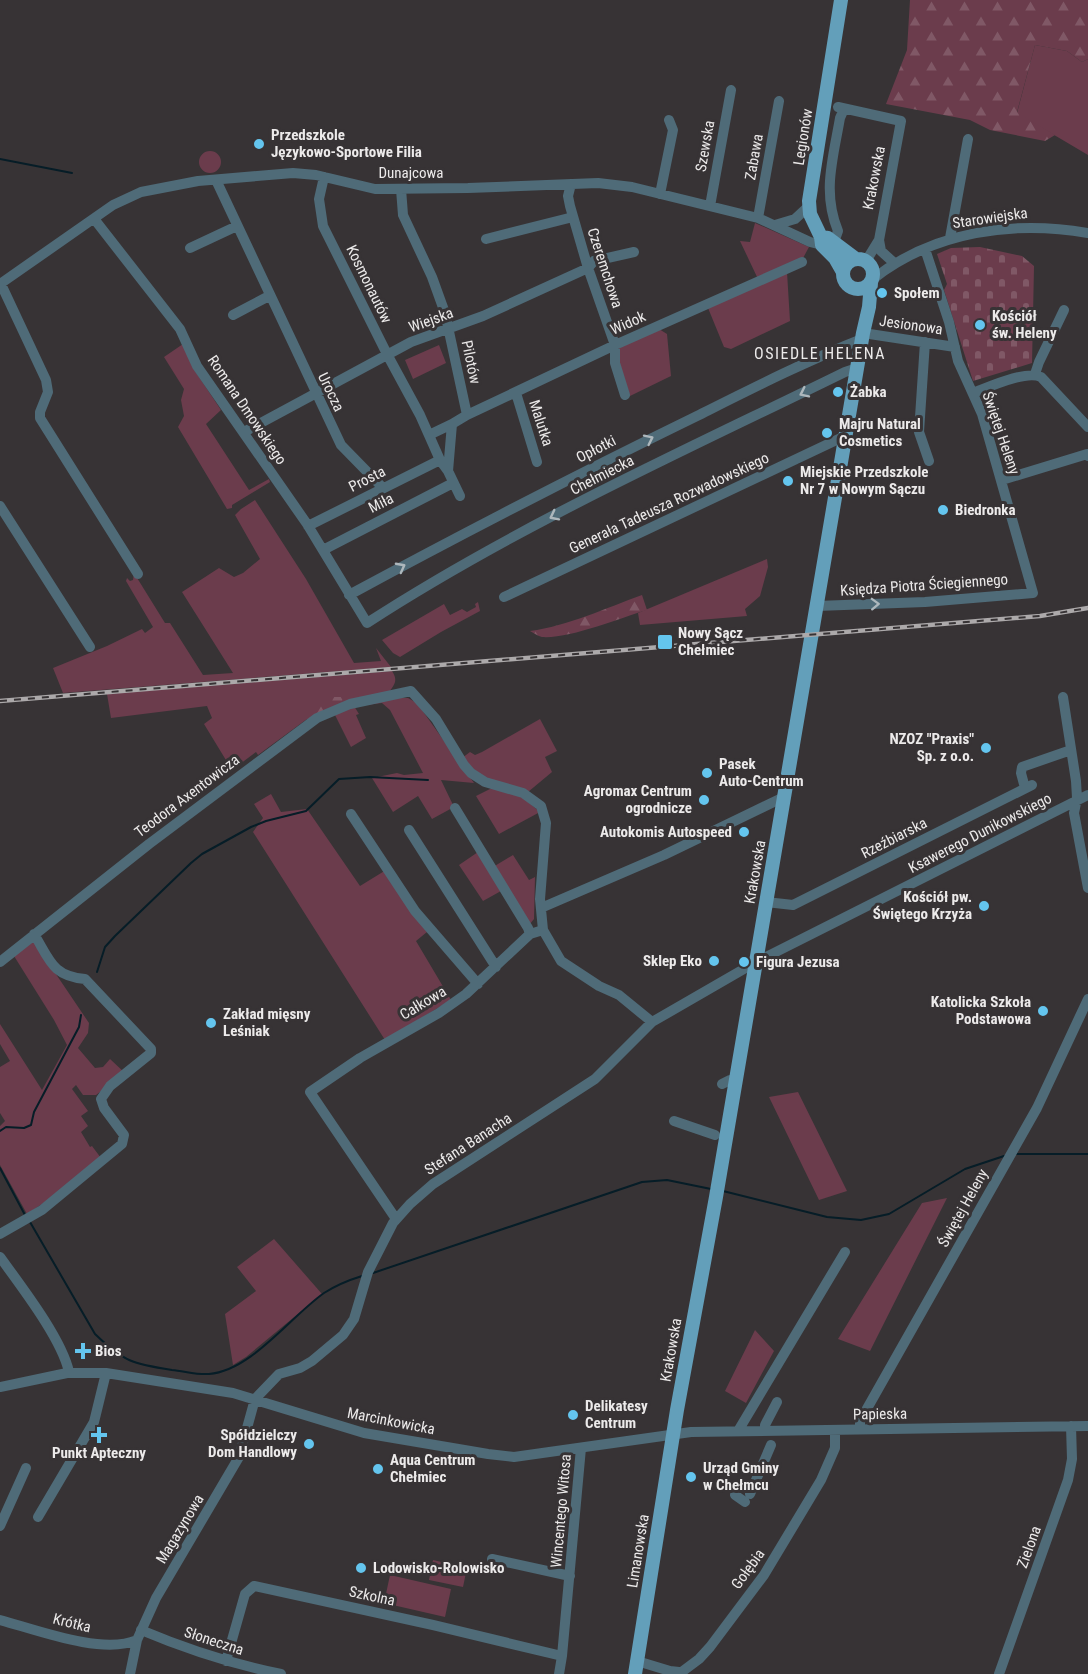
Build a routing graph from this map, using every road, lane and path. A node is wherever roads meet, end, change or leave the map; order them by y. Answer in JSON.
{"nodes":[{"id":1,"x":841,"y":0,"type":"edge"},
{"id":2,"x":730,"y":90,"type":"dead end"},
{"id":3,"x":779,"y":101,"type":"dead end"},
{"id":4,"x":836,"y":105,"type":"junction"},
{"id":5,"x":669,"y":120,"type":"dead end"},
{"id":6,"x":968,"y":139,"type":"dead end"},
{"id":7,"x":324,"y":177,"type":"junction"},
{"id":8,"x":216,"y":180,"type":"junction"},
{"id":9,"x":571,"y":184,"type":"junction"},
{"id":10,"x":401,"y":189,"type":"junction"},
{"id":11,"x":660,"y":194,"type":"junction"},
{"id":12,"x":710,"y":206,"type":"junction"},
{"id":13,"x":809,"y":206,"type":"junction"},
{"id":14,"x":573,"y":217,"type":"junction"},
{"id":15,"x":758,"y":218,"type":"junction"},
{"id":16,"x":94,"y":220,"type":"junction"},
{"id":17,"x":775,"y":225,"type":"junction"},
{"id":18,"x":237,"y":226,"type":"junction"},
{"id":19,"x":1088,"y":233,"type":"edge"},
{"id":20,"x":950,"y":238,"type":"junction"},
{"id":21,"x":486,"y":239,"type":"dead end"},
{"id":22,"x":879,"y":240,"type":"junction"},
{"id":23,"x":826,"y":241,"type":"junction"},
{"id":24,"x":190,"y":248,"type":"dead end"},
{"id":25,"x":925,"y":249,"type":"junction"},
{"id":26,"x":634,"y":252,"type":"dead end"},
{"id":27,"x":896,"y":261,"type":"junction"},
{"id":28,"x":802,"y":262,"type":"dead end"},
{"id":29,"x":588,"y":268,"type":"junction"},
{"id":30,"x":868,"y":270,"type":"junction"},
{"id":31,"x":843,"y":272,"type":"junction"},
{"id":32,"x":1,"y":284,"type":"edge"},
{"id":33,"x":853,"y":289,"type":"junction"},
{"id":34,"x":270,"y":297,"type":"junction"},
{"id":35,"x":1064,"y":310,"type":"dead end"},
{"id":36,"x":232,"y":315,"type":"dead end"},
{"id":37,"x":866,"y":315,"type":"junction"},
{"id":38,"x":449,"y":329,"type":"junction"},
{"id":39,"x":862,"y":336,"type":"junction"},
{"id":40,"x":925,"y":342,"type":"junction"},
{"id":41,"x":615,"y":345,"type":"junction"},
{"id":42,"x":955,"y":347,"type":"junction"},
{"id":43,"x":388,"y":356,"type":"junction"},
{"id":44,"x":857,"y":368,"type":"junction"},
{"id":45,"x":1035,"y":374,"type":"junction"},
{"id":46,"x":316,"y":393,"type":"junction"},
{"id":47,"x":516,"y":393,"type":"junction"},
{"id":48,"x":973,"y":393,"type":"junction"},
{"id":49,"x":625,"y":396,"type":"dead end"},
{"id":50,"x":467,"y":415,"type":"junction"},
{"id":51,"x":452,"y":423,"type":"junction"},
{"id":52,"x":1088,"y":427,"type":"edge"},
{"id":53,"x":244,"y":432,"type":"junction"},
{"id":54,"x":429,"y":435,"type":"junction"},
{"id":55,"x":845,"y":436,"type":"junction"},
{"id":56,"x":1088,"y":454,"type":"edge"},
{"id":57,"x":440,"y":460,"type":"junction"},
{"id":58,"x":929,"y":461,"type":"dead end"},
{"id":59,"x":537,"y":462,"type":"dead end"},
{"id":60,"x":448,"y":471,"type":"junction"},
{"id":61,"x":1002,"y":480,"type":"junction"},
{"id":62,"x":453,"y":483,"type":"junction"},
{"id":63,"x":383,"y":488,"type":"junction"},
{"id":64,"x":460,"y":496,"type":"dead end"},
{"id":65,"x":0,"y":506,"type":"edge"},
{"id":66,"x":308,"y":526,"type":"junction"},
{"id":67,"x":323,"y":550,"type":"junction"},
{"id":68,"x":138,"y":574,"type":"dead end"},
{"id":69,"x":1033,"y":593,"type":"joint"},
{"id":70,"x":349,"y":595,"type":"junction"},
{"id":71,"x":504,"y":597,"type":"dead end"},
{"id":72,"x":817,"y":606,"type":"junction"},
{"id":73,"x":367,"y":623,"type":"joint"},
{"id":74,"x":90,"y":647,"type":"dead end"},
{"id":75,"x":1063,"y":697,"type":"dead end"},
{"id":76,"x":1071,"y":750,"type":"junction"},
{"id":77,"x":1088,"y":795,"type":"edge"},
{"id":78,"x":784,"y":797,"type":"junction"},
{"id":79,"x":1076,"y":801,"type":"junction"},
{"id":80,"x":455,"y":808,"type":"dead end"},
{"id":81,"x":351,"y":814,"type":"dead end"},
{"id":82,"x":409,"y":830,"type":"dead end"},
{"id":83,"x":1088,"y":888,"type":"edge"},
{"id":84,"x":766,"y":902,"type":"junction"},
{"id":85,"x":541,"y":908,"type":"junction"},
{"id":86,"x":543,"y":930,"type":"junction"},
{"id":87,"x":34,"y":934,"type":"junction"},
{"id":88,"x":530,"y":934,"type":"junction"},
{"id":89,"x":0,"y":962,"type":"edge"},
{"id":90,"x":756,"y":962,"type":"junction"},
{"id":91,"x":496,"y":967,"type":"junction"},
{"id":92,"x":478,"y":984,"type":"junction"},
{"id":93,"x":1088,"y":999,"type":"edge"},
{"id":94,"x":652,"y":1022,"type":"junction"},
{"id":95,"x":674,"y":1121,"type":"dead end"},
{"id":96,"x":715,"y":1135,"type":"dead end"},
{"id":97,"x":396,"y":1220,"type":"junction"},
{"id":98,"x":0,"y":1234,"type":"edge"},
{"id":99,"x":845,"y":1252,"type":"dead end"},
{"id":100,"x":0,"y":1257,"type":"edge"},
{"id":101,"x":69,"y":1372,"type":"junction"},
{"id":102,"x":106,"y":1373,"type":"junction"},
{"id":103,"x":0,"y":1387,"type":"edge"},
{"id":104,"x":255,"y":1399,"type":"junction"},
{"id":105,"x":777,"y":1402,"type":"dead end"},
{"id":106,"x":765,"y":1425,"type":"dead end"},
{"id":107,"x":1071,"y":1426,"type":"junction"},
{"id":108,"x":1088,"y":1426,"type":"edge"},
{"id":109,"x":860,"y":1429,"type":"junction"},
{"id":110,"x":835,"y":1430,"type":"junction"},
{"id":111,"x":738,"y":1431,"type":"junction"},
{"id":112,"x":673,"y":1434,"type":"junction"},
{"id":113,"x":771,"y":1445,"type":"dead end"},
{"id":114,"x":581,"y":1448,"type":"junction"},
{"id":115,"x":26,"y":1468,"type":"dead end"},
{"id":116,"x":737,"y":1489,"type":"dead end"},
{"id":117,"x":38,"y":1517,"type":"dead end"},
{"id":118,"x":0,"y":1526,"type":"edge"},
{"id":119,"x":492,"y":1559,"type":"dead end"},
{"id":120,"x":570,"y":1576,"type":"junction"},
{"id":121,"x":0,"y":1620,"type":"edge"},
{"id":122,"x":139,"y":1635,"type":"junction"},
{"id":123,"x":562,"y":1656,"type":"junction"},
{"id":124,"x":226,"y":1661,"type":"junction"},
{"id":125,"x":636,"y":1668,"type":"edge"},
{"id":126,"x":130,"y":1674,"type":"edge"},
{"id":127,"x":281,"y":1674,"type":"edge"},
{"id":128,"x":559,"y":1674,"type":"edge"},
{"id":129,"x":999,"y":1674,"type":"edge"}],
"edges":[{"from":1,"to":4,"type":"main road","name":"Legionów"},
{"from":2,"to":12,"type":"street","name":"Szewska"},
{"from":3,"to":15,"type":"street","name":"Zabawa"},
{"from":4,"to":13,"type":"main road","name":"Legionów"},
{"from":4,"to":22,"type":"street","name":"Krakowska"},
{"from":4,"to":23,"type":"street"},
{"from":5,"to":11,"type":"street"},
{"from":6,"to":20,"type":"street"},
{"from":7,"to":8,"type":"street","name":"Dunajcowa"},
{"from":7,"to":10,"type":"street","name":"Dunajcowa"},
{"from":7,"to":43,"type":"street","name":"Kosmonautów"},
{"from":8,"to":16,"type":"street","name":"Dunajcowa"},
{"from":8,"to":18,"type":"street","name":"Urocza"},
{"from":9,"to":10,"type":"street","name":"Dunajcowa"},
{"from":9,"to":11,"type":"street","name":"Dunajcowa"},
{"from":9,"to":14,"type":"street","name":"Czeremchowa"},
{"from":10,"to":38,"type":"street","name":"Pilotów"},
{"from":11,"to":12,"type":"street","name":"Dunajcowa"},
{"from":12,"to":15,"type":"street","name":"Dunajcowa"},
{"from":13,"to":17,"type":"street"},
{"from":13,"to":23,"type":"main road","name":"Legionów"},
{"from":14,"to":21,"type":"street"},
{"from":14,"to":29,"type":"street","name":"Czeremchowa"},
{"from":15,"to":17,"type":"street","name":"Dunajcowa"},
{"from":16,"to":32,"type":"street","name":"Dunajcowa"},
{"from":16,"to":53,"type":"street","name":"Romana Dmowskiego"},
{"from":17,"to":23,"type":"street","name":"Dunajcowa"},
{"from":18,"to":24,"type":"street"},
{"from":18,"to":34,"type":"street","name":"Urocza"},
{"from":19,"to":20,"type":"street","name":"Starowiejska"},
{"from":20,"to":25,"type":"street","name":"Starowiejska"},
{"from":22,"to":27,"type":"street"},
{"from":22,"to":30,"type":"street","name":"Krakowska"},
{"from":23,"to":30,"type":"main road","name":"Legionów"},
{"from":23,"to":31,"type":"main road"},
{"from":25,"to":27,"type":"street","name":"Starowiejska"},
{"from":25,"to":42,"type":"street","name":"Świętej Heleny"},
{"from":26,"to":29,"type":"street","name":"Wiejska"},
{"from":27,"to":30,"type":"street","name":"Starowiejska"},
{"from":28,"to":41,"type":"street","name":"Widok"},
{"from":29,"to":38,"type":"street","name":"Wiejska"},
{"from":29,"to":41,"type":"street","name":"Czeremchowa"},
{"from":30,"to":31,"type":"main road"},
{"from":30,"to":33,"type":"main road"},
{"from":30,"to":37,"type":"main road","name":"Krakowska"},
{"from":31,"to":33,"type":"main road"},
{"from":32,"to":68,"type":"street"},
{"from":33,"to":37,"type":"main road"},
{"from":34,"to":36,"type":"street"},
{"from":34,"to":46,"type":"street","name":"Urocza"},
{"from":35,"to":45,"type":"street"},
{"from":37,"to":39,"type":"main road","name":"Krakowska"},
{"from":38,"to":43,"type":"street","name":"Wiejska"},
{"from":38,"to":50,"type":"street","name":"Pilotów"},
{"from":39,"to":40,"type":"street","name":"Jesionowa"},
{"from":39,"to":44,"type":"main road","name":"Krakowska"},
{"from":70,"to":39,"type":"street","name":"Opłotki","one_way":true},
{"from":40,"to":42,"type":"street","name":"Jesionowa"},
{"from":40,"to":58,"type":"street"},
{"from":41,"to":47,"type":"street","name":"Widok"},
{"from":41,"to":49,"type":"street","name":"Czeremchowa"},
{"from":42,"to":48,"type":"street","name":"Świętej Heleny"},
{"from":43,"to":46,"type":"street","name":"Wiejska"},
{"from":43,"to":54,"type":"street","name":"Kosmonautów"},
{"from":44,"to":55,"type":"main road","name":"Krakowska"},
{"from":44,"to":73,"type":"street","name":"Chełmiecka","one_way":true},
{"from":45,"to":48,"type":"street"},
{"from":45,"to":52,"type":"street"},
{"from":46,"to":53,"type":"street","name":"Wiejska"},
{"from":46,"to":63,"type":"street","name":"Urocza"},
{"from":47,"to":50,"type":"street","name":"Widok"},
{"from":47,"to":59,"type":"street","name":"Malutka"},
{"from":48,"to":61,"type":"street","name":"Świętej Heleny"},
{"from":50,"to":51,"type":"street"},
{"from":51,"to":54,"type":"street"},
{"from":51,"to":60,"type":"street"},
{"from":53,"to":66,"type":"street","name":"Romana Dmowskiego"},
{"from":54,"to":57,"type":"street","name":"Kosmonautów"},
{"from":55,"to":71,"type":"street","name":"Generała Tadeusza Rozwadowskiego"},
{"from":55,"to":72,"type":"main road","name":"Krakowska"},
{"from":56,"to":61,"type":"street"},
{"from":57,"to":60,"type":"street","name":"Kosmonautów"},
{"from":57,"to":63,"type":"street","name":"Prosta"},
{"from":60,"to":62,"type":"street","name":"Kosmonautów"},
{"from":61,"to":69,"type":"street","name":"Świętej Heleny"},
{"from":62,"to":64,"type":"street","name":"Kosmonautów"},
{"from":62,"to":67,"type":"street","name":"Miła"},
{"from":63,"to":66,"type":"street","name":"Prosta"},
{"from":65,"to":74,"type":"street"},
{"from":66,"to":67,"type":"street","name":"Romana Dmowskiego"},
{"from":67,"to":70,"type":"street","name":"Romana Dmowskiego"},
{"from":72,"to":69,"type":"street","name":"Księdza Piotra Ściegiennego","one_way":true},
{"from":70,"to":73,"type":"street","name":"Romana Dmowskiego"},
{"from":72,"to":78,"type":"main road","name":"Krakowska"},
{"from":75,"to":76,"type":"street"},
{"from":76,"to":79,"type":"street"},
{"from":76,"to":84,"type":"street","name":"Rzeźbiarska"},
{"from":77,"to":79,"type":"street","name":"Ksawerego Dunikowskiego"},
{"from":78,"to":84,"type":"main road","name":"Krakowska"},
{"from":78,"to":85,"type":"street"},
{"from":79,"to":83,"type":"street"},
{"from":79,"to":90,"type":"street","name":"Ksawerego Dunikowskiego"},
{"from":80,"to":88,"type":"street"},
{"from":81,"to":92,"type":"street"},
{"from":82,"to":91,"type":"street"},
{"from":84,"to":90,"type":"main road","name":"Krakowska"},
{"from":85,"to":86,"type":"street"},
{"from":85,"to":87,"type":"street","name":"Teodora Axentowicza"},
{"from":86,"to":88,"type":"street","name":"Całkowa"},
{"from":86,"to":94,"type":"street"},
{"from":87,"to":89,"type":"street","name":"Teodora Axentowicza"},
{"from":87,"to":98,"type":"street"},
{"from":88,"to":91,"type":"street","name":"Całkowa"},
{"from":90,"to":94,"type":"street","name":"Stefana Banacha"},
{"from":90,"to":112,"type":"main road","name":"Krakowska"},
{"from":91,"to":92,"type":"street","name":"Całkowa"},
{"from":92,"to":97,"type":"street","name":"Całkowa"},
{"from":93,"to":109,"type":"street","name":"Świętej Heleny"},
{"from":94,"to":97,"type":"street","name":"Stefana Banacha"},
{"from":95,"to":96,"type":"street"},
{"from":97,"to":104,"type":"street","name":"Stefana Banacha"},
{"from":99,"to":111,"type":"street"},
{"from":100,"to":101,"type":"street"},
{"from":101,"to":102,"type":"street","name":"Marcinkowicka"},
{"from":101,"to":103,"type":"street","name":"Marcinkowicka"},
{"from":102,"to":104,"type":"street","name":"Marcinkowicka"},
{"from":102,"to":117,"type":"street"},
{"from":104,"to":114,"type":"street","name":"Marcinkowicka"},
{"from":104,"to":122,"type":"street","name":"Magazynowa"},
{"from":105,"to":106,"type":"street"},
{"from":107,"to":108,"type":"street","name":"Papieska"},
{"from":107,"to":109,"type":"street","name":"Papieska"},
{"from":107,"to":129,"type":"street","name":"Zielona"},
{"from":109,"to":110,"type":"street","name":"Papieska"},
{"from":110,"to":111,"type":"street","name":"Papieska"},
{"from":110,"to":125,"type":"street","name":"Gołębia"},
{"from":111,"to":112,"type":"street","name":"Papieska"},
{"from":112,"to":114,"type":"street","name":"Marcinkowicka"},
{"from":112,"to":125,"type":"main road","name":"Limanowska"},
{"from":113,"to":116,"type":"street"},
{"from":114,"to":120,"type":"street","name":"Wincentego Witosa"},
{"from":115,"to":118,"type":"street"},
{"from":119,"to":120,"type":"street","name":"Wincentego Witosa"},
{"from":120,"to":123,"type":"street","name":"Wincentego Witosa"},
{"from":121,"to":122,"type":"street","name":"Krótka"},
{"from":122,"to":124,"type":"street","name":"Słoneczna"},
{"from":122,"to":126,"type":"street","name":"Magazynowa"},
{"from":123,"to":124,"type":"street","name":"Szkolna"},
{"from":123,"to":128,"type":"street","name":"Wincentego Witosa"},
{"from":124,"to":127,"type":"street","name":"Słoneczna"}]}
